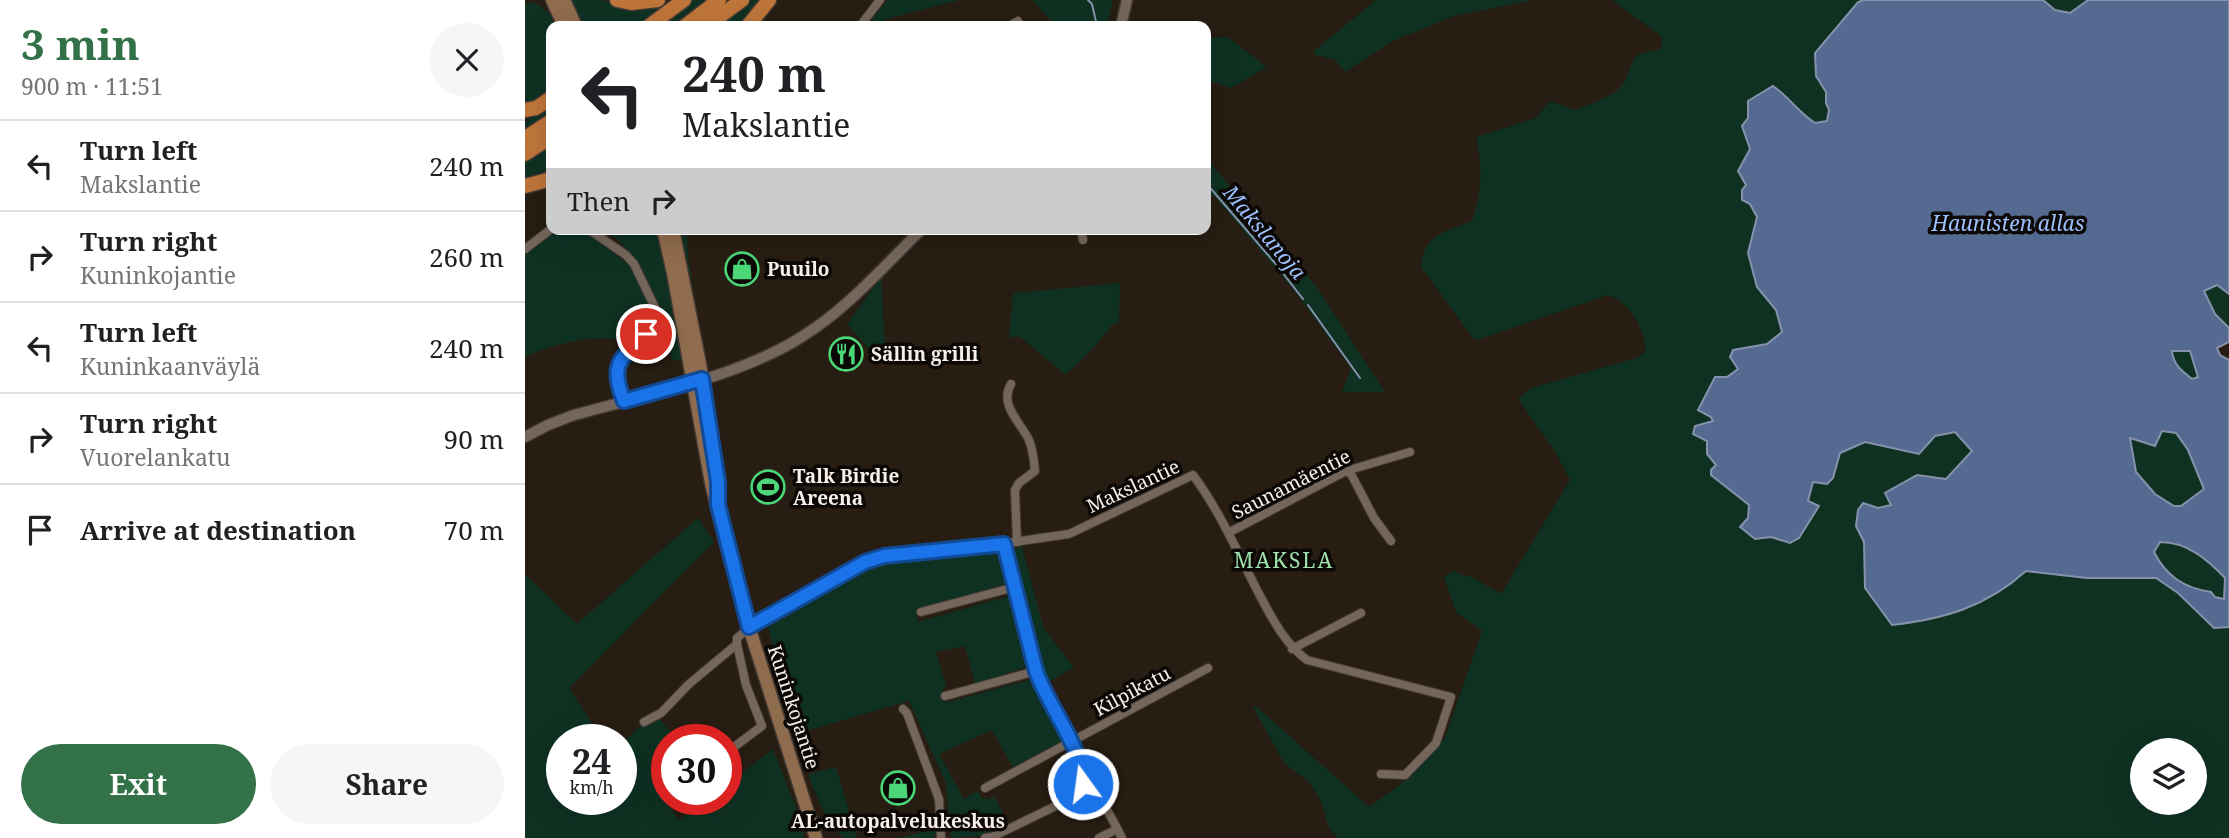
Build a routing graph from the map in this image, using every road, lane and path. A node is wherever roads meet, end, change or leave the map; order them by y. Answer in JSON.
{"nodes":[{"id":1,"x":552,"y":0,"type":"edge"},
{"id":2,"x":564,"y":0,"type":"edge"},
{"id":3,"x":617,"y":0,"type":"edge"},
{"id":4,"x":658,"y":0,"type":"edge"},
{"id":5,"x":684,"y":0,"type":"edge"},
{"id":6,"x":719,"y":0,"type":"edge"},
{"id":7,"x":742,"y":0,"type":"edge"},
{"id":8,"x":769,"y":0,"type":"edge"},
{"id":9,"x":880,"y":0,"type":"edge"},
{"id":10,"x":1127,"y":0,"type":"edge"},
{"id":11,"x":562,"y":21,"type":"edge"},
{"id":12,"x":574,"y":21,"type":"edge"},
{"id":13,"x":656,"y":21,"type":"edge"},
{"id":14,"x":692,"y":21,"type":"edge"},
{"id":15,"x":714,"y":21,"type":"edge"},
{"id":16,"x":752,"y":21,"type":"edge"},
{"id":17,"x":864,"y":21,"type":"edge"},
{"id":18,"x":1122,"y":21,"type":"edge"},
{"id":19,"x":546,"y":101,"type":"edge"},
{"id":20,"x":525,"y":110,"type":"edge"},
{"id":21,"x":546,"y":124,"type":"edge"},
{"id":22,"x":525,"y":138,"type":"edge"},
{"id":23,"x":546,"y":140,"type":"edge"},
{"id":24,"x":525,"y":154,"type":"edge"},
{"id":25,"x":546,"y":180,"type":"edge"},
{"id":26,"x":525,"y":186,"type":"edge"},
{"id":27,"x":546,"y":233,"type":"edge"},
{"id":28,"x":597,"y":235,"type":"edge"},
{"id":29,"x":664,"y":235,"type":"edge"},
{"id":30,"x":674,"y":235,"type":"edge"},
{"id":31,"x":916,"y":235,"type":"edge"},
{"id":32,"x":1082,"y":235,"type":"edge"},
{"id":33,"x":1083,"y":240,"type":"dead end"},
{"id":34,"x":525,"y":249,"type":"edge"},
{"id":35,"x":697,"y":380,"type":"junction"},
{"id":36,"x":1011,"y":384,"type":"dead end"},
{"id":37,"x":624,"y":401,"type":"junction"},
{"id":38,"x":525,"y":438,"type":"edge"},
{"id":39,"x":1410,"y":452,"type":"dead end"},
{"id":40,"x":1346,"y":471,"type":"junction"},
{"id":41,"x":1228,"y":533,"type":"junction"},
{"id":42,"x":1391,"y":541,"type":"dead end"},
{"id":43,"x":1017,"y":542,"type":"junction"},
{"id":44,"x":1004,"y":544,"type":"junction"},
{"id":45,"x":1015,"y":587,"type":"junction"},
{"id":46,"x":921,"y":612,"type":"dead end"},
{"id":47,"x":1361,"y":613,"type":"dead end"},
{"id":48,"x":749,"y":627,"type":"junction"},
{"id":49,"x":737,"y":644,"type":"junction"},
{"id":50,"x":1292,"y":649,"type":"junction"},
{"id":51,"x":1208,"y":668,"type":"dead end"},
{"id":52,"x":1036,"y":671,"type":"junction"},
{"id":53,"x":945,"y":696,"type":"dead end"},
{"id":54,"x":903,"y":709,"type":"dead end"},
{"id":55,"x":644,"y":722,"type":"dead end"},
{"id":56,"x":742,"y":740,"type":"edge"},
{"id":57,"x":1070,"y":742,"type":"junction"},
{"id":58,"x":1381,"y":774,"type":"dead end"},
{"id":59,"x":1083,"y":784,"type":"junction"},
{"id":60,"x":985,"y":789,"type":"dead end"},
{"id":61,"x":1117,"y":829,"type":"junction"},
{"id":62,"x":816,"y":838,"type":"edge"},
{"id":63,"x":941,"y":838,"type":"edge"},
{"id":64,"x":985,"y":838,"type":"edge"},
{"id":65,"x":1100,"y":838,"type":"edge"},
{"id":66,"x":1122,"y":838,"type":"edge"}],
"edges":[{"from":1,"to":11,"type":"main road"},
{"from":2,"to":12,"type":"main road"},
{"from":3,"to":4,"type":"highway"},
{"from":5,"to":13,"type":"highway"},
{"from":6,"to":14,"type":"highway"},
{"from":7,"to":15,"type":"highway"},
{"from":8,"to":16,"type":"highway"},
{"from":9,"to":17,"type":"street"},
{"from":10,"to":18,"type":"street"},
{"from":19,"to":20,"type":"highway"},
{"from":21,"to":22,"type":"highway"},
{"from":23,"to":24,"type":"highway"},
{"from":25,"to":26,"type":"highway"},
{"from":27,"to":34,"type":"street"},
{"from":28,"to":37,"type":"street"},
{"from":29,"to":35,"type":"main road","name":"Kuninkojantie"},
{"from":30,"to":35,"type":"main road","name":"Kuninkojantie"},
{"from":31,"to":35,"type":"street"},
{"from":32,"to":33,"type":"street"},
{"from":35,"to":37,"type":"street"},
{"from":35,"to":48,"type":"main road","name":"Kuninkojantie"},
{"from":36,"to":43,"type":"street"},
{"from":37,"to":38,"type":"street"},
{"from":39,"to":40,"type":"street","name":"Saunamäentie"},
{"from":40,"to":41,"type":"street","name":"Saunamäentie"},
{"from":40,"to":42,"type":"street"},
{"from":41,"to":43,"type":"street","name":"Makslantie"},
{"from":41,"to":50,"type":"street","name":"Makslantie"},
{"from":43,"to":44,"type":"street","name":"Makslantie"},
{"from":44,"to":45,"type":"street"},
{"from":44,"to":48,"type":"street","name":"Makslantie"},
{"from":45,"to":46,"type":"street"},
{"from":45,"to":52,"type":"street"},
{"from":47,"to":50,"type":"street"},
{"from":48,"to":49,"type":"street"},
{"from":48,"to":62,"type":"main road","name":"Kuninkojantie"},
{"from":49,"to":55,"type":"street"},
{"from":49,"to":56,"type":"street"},
{"from":50,"to":58,"type":"street"},
{"from":51,"to":57,"type":"street","name":"Kilpikatu"},
{"from":52,"to":53,"type":"street"},
{"from":52,"to":57,"type":"street"},
{"from":54,"to":63,"type":"street"},
{"from":57,"to":59,"type":"street"},
{"from":57,"to":60,"type":"street","name":"Kilpikatu"},
{"from":59,"to":61,"type":"street"},
{"from":59,"to":64,"type":"street"},
{"from":61,"to":65,"type":"street"},
{"from":61,"to":66,"type":"street"}]}
